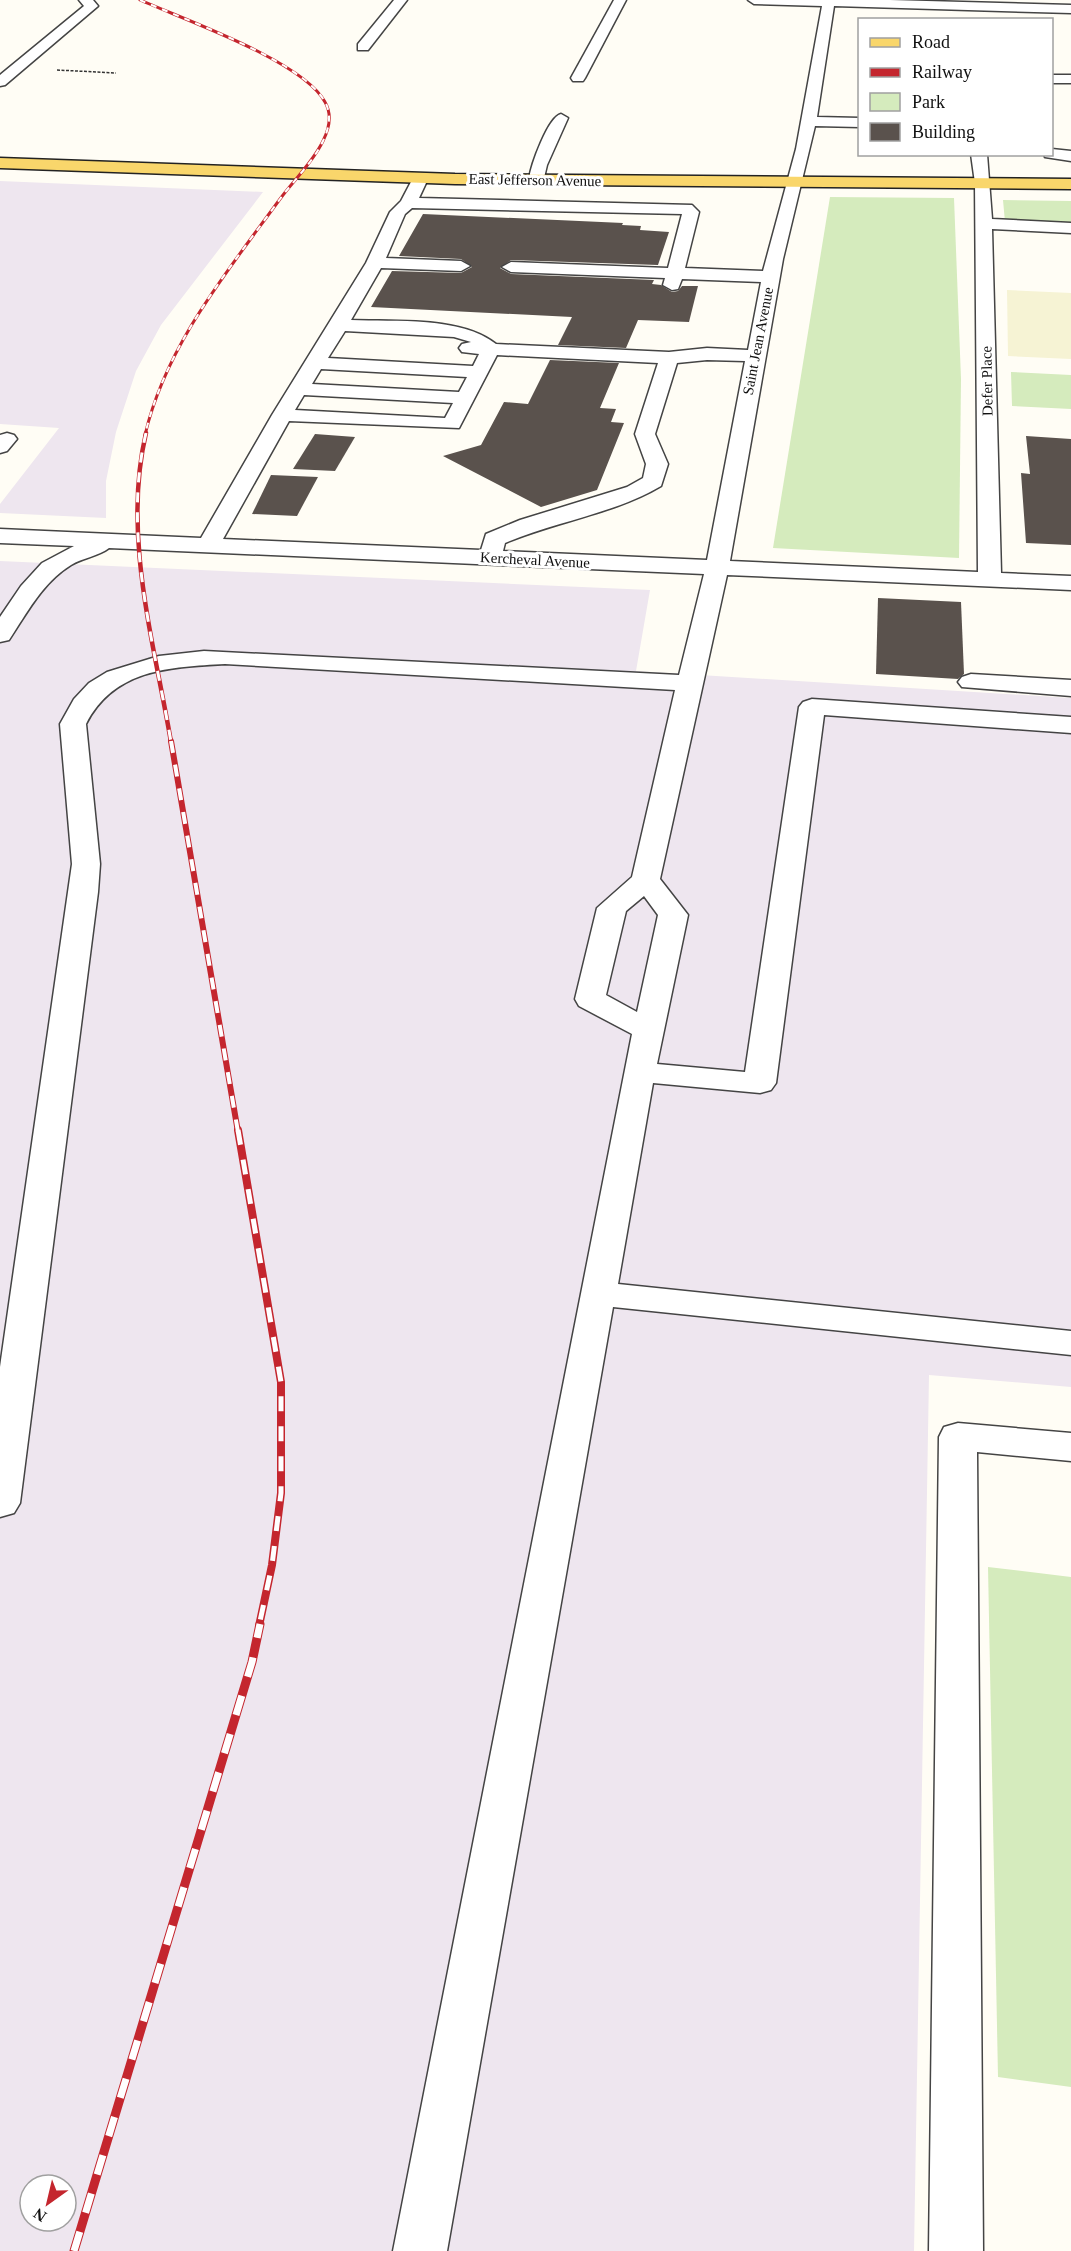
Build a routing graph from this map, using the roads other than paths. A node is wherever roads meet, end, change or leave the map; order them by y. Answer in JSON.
{"nodes":[{"id":1,"x":85,"y":0,"type":"edge"},
{"id":2,"x":401,"y":0,"type":"edge"},
{"id":3,"x":620,"y":0,"type":"edge"},
{"id":4,"x":754,"y":0,"type":"edge"},
{"id":5,"x":1025,"y":4,"type":"edge"},
{"id":6,"x":828,"y":5,"type":"edge"},
{"id":7,"x":1071,"y":9,"type":"edge"},
{"id":8,"x":913,"y":18,"type":"edge"},
{"id":9,"x":972,"y":18,"type":"edge"},
{"id":10,"x":1071,"y":18,"type":"edge"},
{"id":11,"x":363,"y":47,"type":"dead end"},
{"id":12,"x":579,"y":78,"type":"dead end"},
{"id":13,"x":1053,"y":79,"type":"edge"},
{"id":14,"x":1071,"y":79,"type":"edge"},
{"id":15,"x":0,"y":82,"type":"edge"},
{"id":16,"x":561,"y":118,"type":"dead end"},
{"id":17,"x":808,"y":121,"type":"junction"},
{"id":18,"x":858,"y":123,"type":"edge"},
{"id":19,"x":1053,"y":154,"type":"edge"},
{"id":20,"x":979,"y":156,"type":"edge"},
{"id":21,"x":1071,"y":156,"type":"edge"},
{"id":22,"x":0,"y":163,"type":"edge"},
{"id":23,"x":420,"y":178,"type":"junction"},
{"id":24,"x":537,"y":179,"type":"junction"},
{"id":25,"x":795,"y":182,"type":"junction"},
{"id":26,"x":983,"y":183,"type":"junction"},
{"id":27,"x":1071,"y":184,"type":"edge"},
{"id":28,"x":408,"y":203,"type":"junction"},
{"id":29,"x":983,"y":225,"type":"junction"},
{"id":30,"x":1071,"y":228,"type":"edge"},
{"id":31,"x":375,"y":263,"type":"junction"},
{"id":32,"x":461,"y":266,"type":"dead end"},
{"id":33,"x":511,"y":267,"type":"dead end"},
{"id":34,"x":771,"y":277,"type":"junction"},
{"id":35,"x":674,"y":279,"type":"junction"},
{"id":36,"x":334,"y":333,"type":"junction"},
{"id":37,"x":491,"y":349,"type":"junction"},
{"id":38,"x":755,"y":356,"type":"junction"},
{"id":39,"x":669,"y":358,"type":"junction"},
{"id":40,"x":315,"y":363,"type":"junction"},
{"id":41,"x":477,"y":372,"type":"junction"},
{"id":42,"x":299,"y":389,"type":"junction"},
{"id":43,"x":464,"y":398,"type":"junction"},
{"id":44,"x":282,"y":415,"type":"junction"},
{"id":45,"x":0,"y":536,"type":"edge"},
{"id":46,"x":113,"y":541,"type":"junction"},
{"id":47,"x":208,"y":545,"type":"junction"},
{"id":48,"x":491,"y":558,"type":"junction"},
{"id":49,"x":717,"y":568,"type":"junction"},
{"id":50,"x":990,"y":580,"type":"junction"},
{"id":51,"x":1071,"y":583,"type":"edge"},
{"id":52,"x":0,"y":636,"type":"edge"},
{"id":53,"x":971,"y":682,"type":"dead end"},
{"id":54,"x":689,"y":683,"type":"junction"},
{"id":55,"x":1071,"y":688,"type":"edge"},
{"id":56,"x":1071,"y":725,"type":"edge"},
{"id":57,"x":646,"y":880,"type":"junction"},
{"id":58,"x":647,"y":1030,"type":"junction"},
{"id":59,"x":639,"y":1072,"type":"junction"},
{"id":60,"x":598,"y":1294,"type":"junction"},
{"id":61,"x":1071,"y":1343,"type":"edge"},
{"id":62,"x":1071,"y":1447,"type":"edge"},
{"id":63,"x":0,"y":1503,"type":"edge"},
{"id":64,"x":420,"y":2251,"type":"edge"},
{"id":65,"x":956,"y":2251,"type":"edge"}],
"edges":[{"from":1,"to":15,"type":"street"},
{"from":2,"to":11,"type":"street"},
{"from":3,"to":12,"type":"street"},
{"from":4,"to":6,"type":"street"},
{"from":5,"to":6,"type":"street"},
{"from":5,"to":7,"type":"street"},
{"from":6,"to":8,"type":"street"},
{"from":6,"to":17,"type":"street","name":"Saint Jean Avenue"},
{"from":9,"to":10,"type":"street"},
{"from":13,"to":14,"type":"street"},
{"from":16,"to":24,"type":"street"},
{"from":17,"to":18,"type":"street"},
{"from":17,"to":25,"type":"street","name":"Saint Jean Avenue"},
{"from":19,"to":21,"type":"street"},
{"from":20,"to":26,"type":"street","name":"Defer Place"},
{"from":22,"to":23,"type":"main road","name":"East Jefferson Avenue"},
{"from":23,"to":24,"type":"main road","name":"East Jefferson Avenue"},
{"from":23,"to":28,"type":"street"},
{"from":24,"to":25,"type":"main road","name":"East Jefferson Avenue"},
{"from":25,"to":26,"type":"main road","name":"East Jefferson Avenue"},
{"from":25,"to":34,"type":"street","name":"Saint Jean Avenue"},
{"from":26,"to":27,"type":"main road","name":"East Jefferson Avenue"},
{"from":26,"to":29,"type":"street","name":"Defer Place"},
{"from":28,"to":31,"type":"street"},
{"from":28,"to":35,"type":"street"},
{"from":29,"to":30,"type":"street"},
{"from":29,"to":50,"type":"street","name":"Defer Place"},
{"from":31,"to":32,"type":"street"},
{"from":31,"to":36,"type":"street"},
{"from":33,"to":35,"type":"street"},
{"from":34,"to":35,"type":"street"},
{"from":34,"to":38,"type":"street","name":"Saint Jean Avenue"},
{"from":36,"to":37,"type":"street"},
{"from":36,"to":40,"type":"street"},
{"from":37,"to":39,"type":"street"},
{"from":37,"to":41,"type":"street"},
{"from":38,"to":39,"type":"street"},
{"from":38,"to":49,"type":"street","name":"Saint Jean Avenue"},
{"from":39,"to":48,"type":"street"},
{"from":40,"to":41,"type":"street"},
{"from":40,"to":42,"type":"street"},
{"from":41,"to":43,"type":"street"},
{"from":42,"to":43,"type":"street"},
{"from":42,"to":44,"type":"street"},
{"from":43,"to":44,"type":"street"},
{"from":44,"to":47,"type":"street"},
{"from":45,"to":46,"type":"street","name":"Kercheval Avenue"},
{"from":46,"to":47,"type":"street","name":"Kercheval Avenue"},
{"from":46,"to":52,"type":"street"},
{"from":47,"to":48,"type":"street","name":"Kercheval Avenue"},
{"from":48,"to":49,"type":"street","name":"Kercheval Avenue"},
{"from":49,"to":50,"type":"street","name":"Kercheval Avenue"},
{"from":49,"to":54,"type":"street","name":"Saint Jean Avenue"},
{"from":50,"to":51,"type":"street","name":"Kercheval Avenue"},
{"from":53,"to":55,"type":"street"},
{"from":54,"to":57,"type":"street","name":"Saint Jean Avenue"},
{"from":54,"to":63,"type":"street"},
{"from":56,"to":59,"type":"street"},
{"from":57,"to":58,"type":"street"},
{"from":57,"to":58,"type":"street"},
{"from":58,"to":59,"type":"street"},
{"from":59,"to":60,"type":"street"},
{"from":60,"to":61,"type":"street"},
{"from":60,"to":64,"type":"street"},
{"from":62,"to":65,"type":"street"}]}
